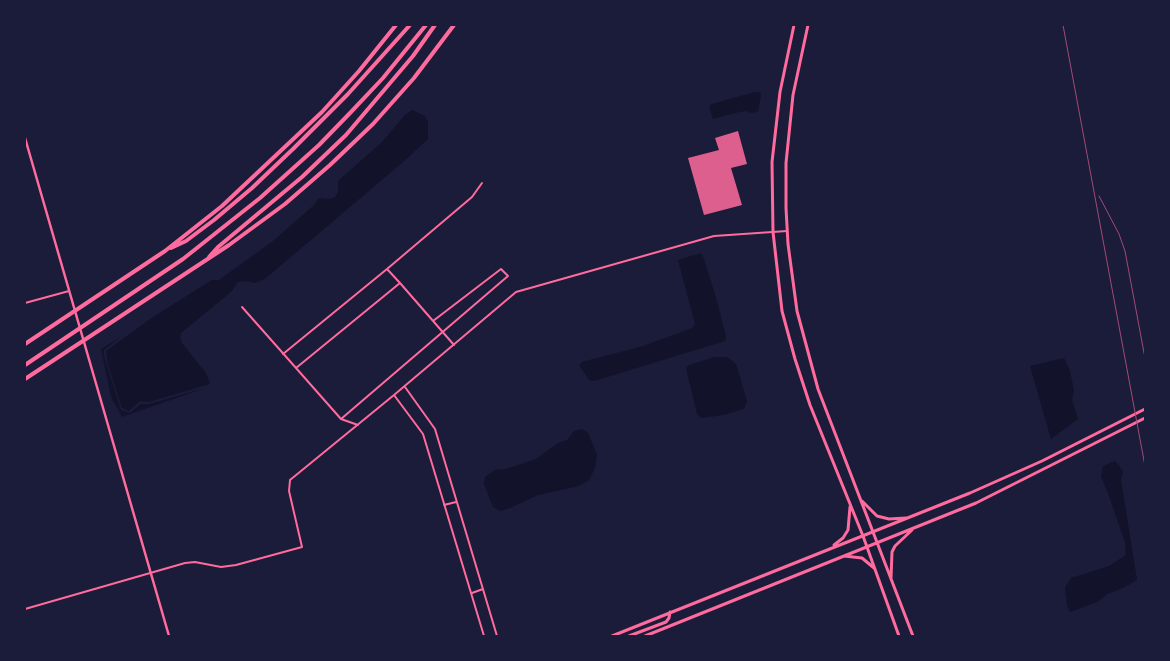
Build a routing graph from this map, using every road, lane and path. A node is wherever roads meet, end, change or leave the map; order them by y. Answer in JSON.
{"nodes":[{"id":1,"x":396,"y":25,"type":"edge"},
{"id":2,"x":410,"y":25,"type":"edge"},
{"id":3,"x":426,"y":25,"type":"edge"},
{"id":4,"x":434,"y":25,"type":"edge"},
{"id":5,"x":454,"y":25,"type":"edge"},
{"id":6,"x":794,"y":25,"type":"edge"},
{"id":7,"x":808,"y":25,"type":"edge"},
{"id":8,"x":25,"y":138,"type":"edge"},
{"id":9,"x":482,"y":183,"type":"dead end"},
{"id":10,"x":787,"y":231,"type":"junction"},
{"id":11,"x":774,"y":232,"type":"junction"},
{"id":12,"x":165,"y":251,"type":"junction"},
{"id":13,"x":208,"y":259,"type":"junction"},
{"id":14,"x":388,"y":269,"type":"junction"},
{"id":15,"x":400,"y":283,"type":"junction"},
{"id":16,"x":69,"y":291,"type":"junction"},
{"id":17,"x":25,"y":303,"type":"edge"},
{"id":18,"x":242,"y":307,"type":"dead end"},
{"id":19,"x":434,"y":322,"type":"junction"},
{"id":20,"x":443,"y":332,"type":"junction"},
{"id":21,"x":25,"y":344,"type":"edge"},
{"id":22,"x":454,"y":345,"type":"junction"},
{"id":23,"x":283,"y":354,"type":"junction"},
{"id":24,"x":25,"y":365,"type":"edge"},
{"id":25,"x":296,"y":368,"type":"junction"},
{"id":26,"x":25,"y":379,"type":"edge"},
{"id":27,"x":405,"y":386,"type":"junction"},
{"id":28,"x":394,"y":396,"type":"junction"},
{"id":29,"x":1145,"y":409,"type":"edge"},
{"id":30,"x":1145,"y":418,"type":"edge"},
{"id":31,"x":340,"y":419,"type":"junction"},
{"id":32,"x":358,"y":425,"type":"junction"},
{"id":33,"x":859,"y":497,"type":"junction"},
{"id":34,"x":457,"y":502,"type":"junction"},
{"id":35,"x":444,"y":505,"type":"junction"},
{"id":36,"x":850,"y":507,"type":"junction"},
{"id":37,"x":909,"y":518,"type":"junction"},
{"id":38,"x":914,"y":528,"type":"junction"},
{"id":39,"x":872,"y":532,"type":"junction"},
{"id":40,"x":863,"y":536,"type":"junction"},
{"id":41,"x":876,"y":542,"type":"junction"},
{"id":42,"x":867,"y":546,"type":"junction"},
{"id":43,"x":830,"y":549,"type":"junction"},
{"id":44,"x":841,"y":556,"type":"junction"},
{"id":45,"x":875,"y":570,"type":"junction"},
{"id":46,"x":151,"y":574,"type":"junction"},
{"id":47,"x":892,"y":582,"type":"junction"},
{"id":48,"x":483,"y":590,"type":"junction"},
{"id":49,"x":472,"y":593,"type":"junction"},
{"id":50,"x":25,"y":610,"type":"edge"},
{"id":51,"x":670,"y":612,"type":"junction"},
{"id":52,"x":168,"y":636,"type":"edge"},
{"id":53,"x":484,"y":636,"type":"edge"},
{"id":54,"x":497,"y":636,"type":"edge"},
{"id":55,"x":612,"y":636,"type":"edge"},
{"id":56,"x":629,"y":636,"type":"edge"},
{"id":57,"x":645,"y":636,"type":"edge"},
{"id":58,"x":899,"y":636,"type":"edge"},
{"id":59,"x":913,"y":636,"type":"edge"}],
"edges":[{"from":1,"to":12,"type":"highway"},
{"from":2,"to":12,"type":"highway"},
{"from":3,"to":24,"type":"highway"},
{"from":4,"to":13,"type":"highway"},
{"from":5,"to":13,"type":"highway"},
{"from":6,"to":11,"type":"main road"},
{"from":7,"to":10,"type":"main road"},
{"from":8,"to":16,"type":"street"},
{"from":9,"to":14,"type":"street"},
{"from":10,"to":11,"type":"street"},
{"from":10,"to":33,"type":"main road"},
{"from":11,"to":22,"type":"street"},
{"from":11,"to":36,"type":"main road"},
{"from":12,"to":21,"type":"highway"},
{"from":13,"to":26,"type":"highway"},
{"from":14,"to":15,"type":"street"},
{"from":14,"to":23,"type":"street"},
{"from":15,"to":19,"type":"street"},
{"from":15,"to":25,"type":"street"},
{"from":16,"to":17,"type":"street"},
{"from":16,"to":46,"type":"street"},
{"from":18,"to":23,"type":"street"},
{"from":19,"to":20,"type":"street"},
{"from":19,"to":20,"type":"street"},
{"from":20,"to":22,"type":"street"},
{"from":20,"to":31,"type":"street"},
{"from":22,"to":27,"type":"street"},
{"from":23,"to":25,"type":"street"},
{"from":25,"to":31,"type":"street"},
{"from":27,"to":28,"type":"street"},
{"from":27,"to":34,"type":"street"},
{"from":28,"to":32,"type":"street"},
{"from":28,"to":35,"type":"street"},
{"from":29,"to":37,"type":"main road"},
{"from":30,"to":38,"type":"main road"},
{"from":31,"to":32,"type":"street"},
{"from":32,"to":46,"type":"street"},
{"from":33,"to":37,"type":"main road"},
{"from":33,"to":39,"type":"main road"},
{"from":34,"to":35,"type":"street"},
{"from":34,"to":48,"type":"street"},
{"from":35,"to":49,"type":"street"},
{"from":36,"to":40,"type":"main road"},
{"from":36,"to":43,"type":"main road"},
{"from":37,"to":39,"type":"main road"},
{"from":38,"to":41,"type":"main road"},
{"from":38,"to":47,"type":"main road"},
{"from":39,"to":40,"type":"main road"},
{"from":39,"to":41,"type":"main road"},
{"from":40,"to":42,"type":"main road"},
{"from":40,"to":43,"type":"main road"},
{"from":41,"to":42,"type":"main road"},
{"from":41,"to":47,"type":"main road"},
{"from":42,"to":44,"type":"main road"},
{"from":42,"to":45,"type":"main road"},
{"from":43,"to":51,"type":"main road"},
{"from":44,"to":45,"type":"main road"},
{"from":44,"to":57,"type":"main road"},
{"from":45,"to":58,"type":"main road"},
{"from":46,"to":50,"type":"street"},
{"from":46,"to":52,"type":"street"},
{"from":47,"to":59,"type":"main road"},
{"from":48,"to":49,"type":"street"},
{"from":48,"to":54,"type":"street"},
{"from":49,"to":53,"type":"street"},
{"from":51,"to":55,"type":"main road"},
{"from":51,"to":56,"type":"main road"}]}
